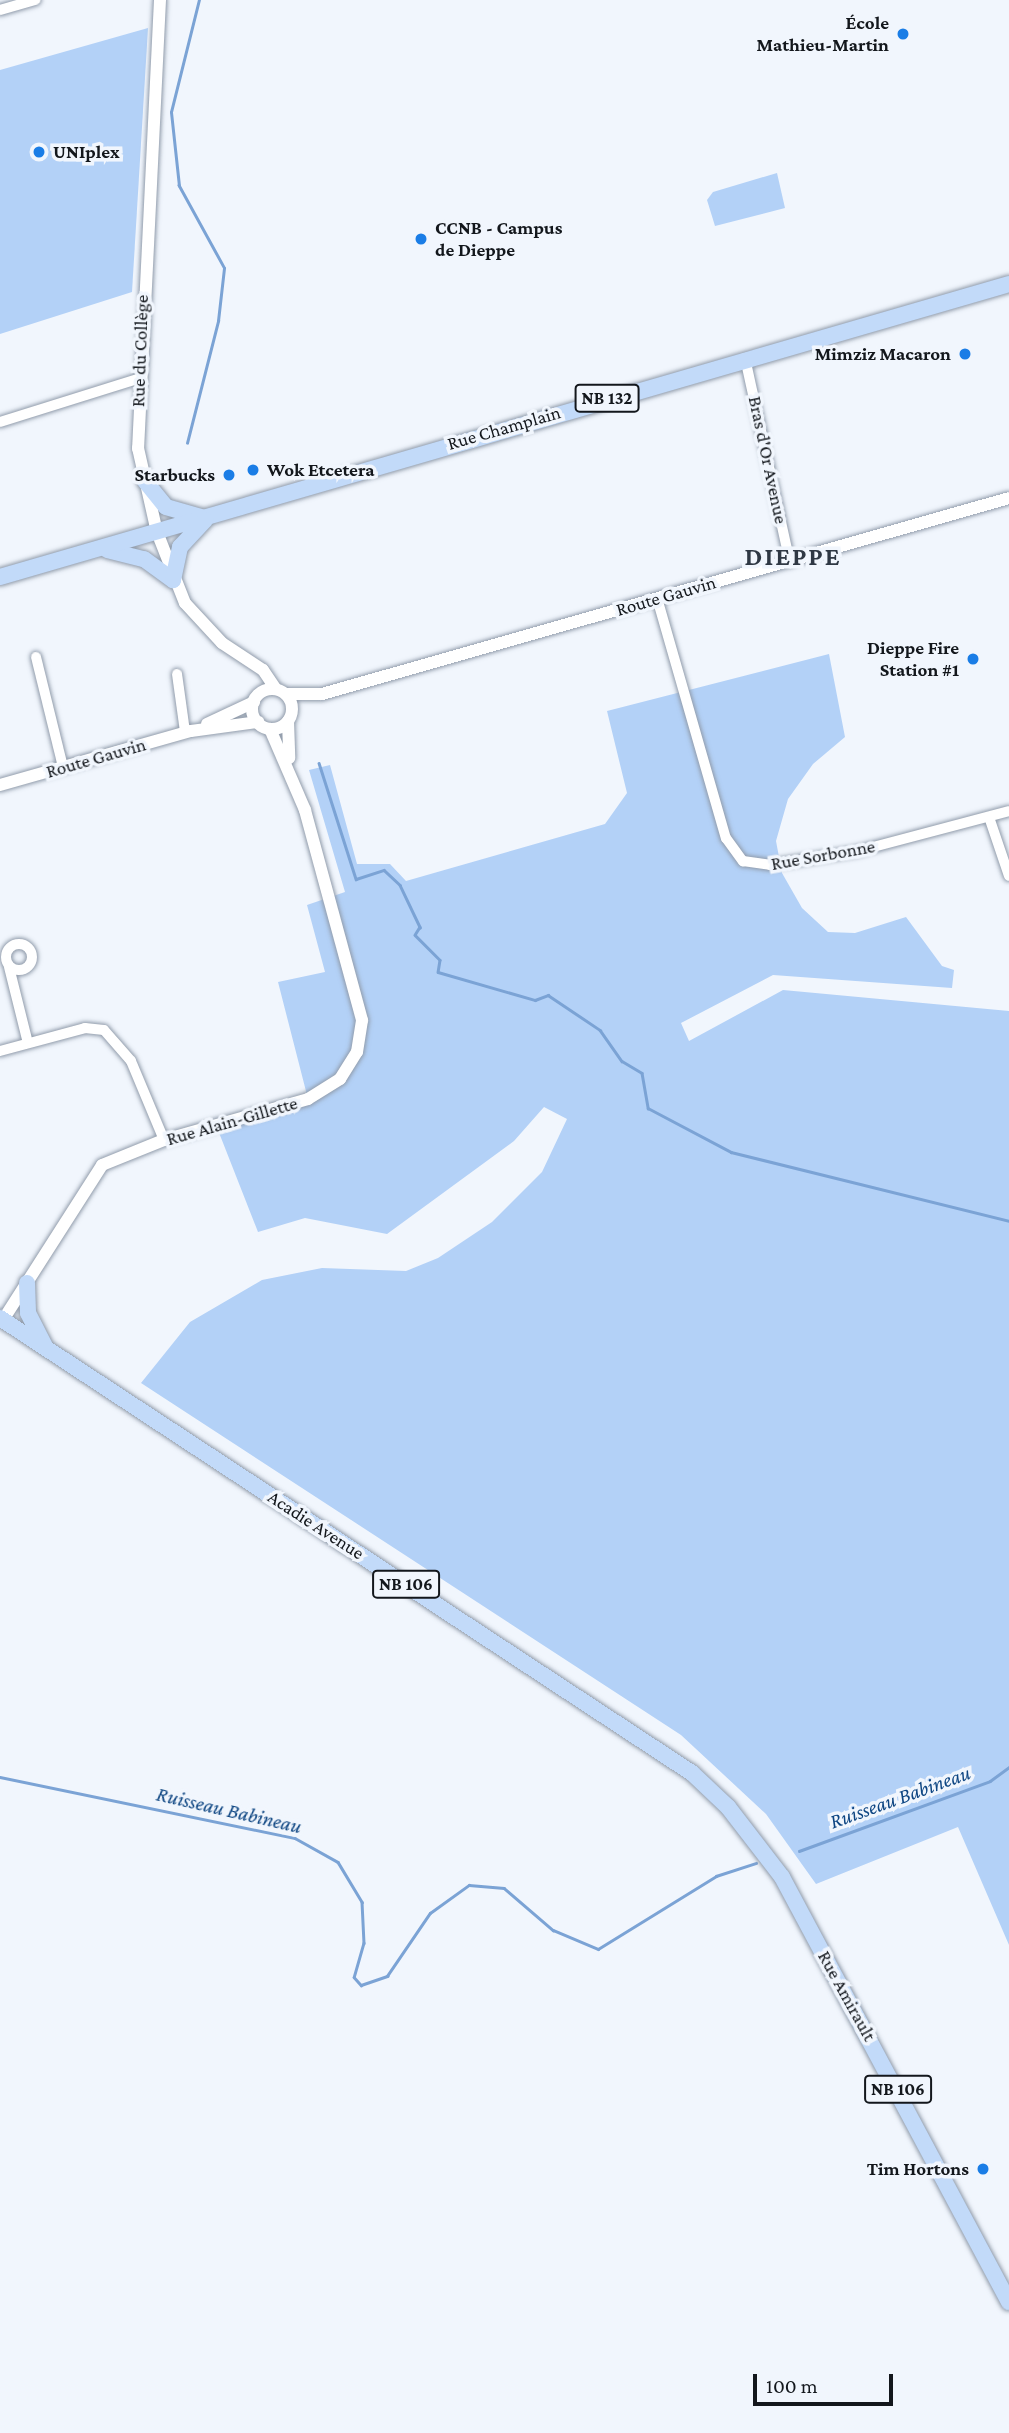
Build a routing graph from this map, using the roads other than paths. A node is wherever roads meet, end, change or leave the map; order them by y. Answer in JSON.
{"nodes":[{"id":1,"x":36,"y":0,"type":"edge"},
{"id":2,"x":160,"y":0,"type":"edge"},
{"id":3,"x":0,"y":10,"type":"edge"},
{"id":4,"x":1009,"y":284,"type":"edge"},
{"id":5,"x":746,"y":358,"type":"junction"},
{"id":6,"x":137,"y":379,"type":"junction"},
{"id":7,"x":0,"y":422,"type":"edge"},
{"id":8,"x":145,"y":481,"type":"junction"},
{"id":9,"x":1009,"y":498,"type":"edge"},
{"id":10,"x":206,"y":518,"type":"junction"},
{"id":11,"x":157,"y":532,"type":"junction"},
{"id":12,"x":94,"y":550,"type":"junction"},
{"id":13,"x":790,"y":562,"type":"junction"},
{"id":14,"x":0,"y":577,"type":"edge"},
{"id":15,"x":173,"y":580,"type":"junction"},
{"id":16,"x":657,"y":598,"type":"junction"},
{"id":17,"x":36,"y":657,"type":"dead end"},
{"id":18,"x":253,"y":664,"type":"junction"},
{"id":19,"x":177,"y":674,"type":"dead end"},
{"id":20,"x":281,"y":692,"type":"junction"},
{"id":21,"x":322,"y":694,"type":"junction"},
{"id":22,"x":256,"y":699,"type":"junction"},
{"id":23,"x":290,"y":718,"type":"junction"},
{"id":24,"x":264,"y":725,"type":"junction"},
{"id":25,"x":188,"y":732,"type":"junction"},
{"id":26,"x":290,"y":765,"type":"junction"},
{"id":27,"x":63,"y":767,"type":"junction"},
{"id":28,"x":0,"y":785,"type":"edge"},
{"id":29,"x":1009,"y":811,"type":"edge"},
{"id":30,"x":989,"y":817,"type":"junction"},
{"id":31,"x":1009,"y":876,"type":"edge"},
{"id":32,"x":9,"y":967,"type":"dead end"},
{"id":33,"x":28,"y":1043,"type":"junction"},
{"id":34,"x":0,"y":1051,"type":"edge"},
{"id":35,"x":164,"y":1140,"type":"junction"},
{"id":36,"x":27,"y":1283,"type":"junction"},
{"id":37,"x":2,"y":1319,"type":"edge"},
{"id":38,"x":46,"y":1348,"type":"junction"},
{"id":39,"x":782,"y":1877,"type":"joint"},
{"id":40,"x":1009,"y":2302,"type":"edge"}],
"edges":[{"from":1,"to":3,"type":"street"},
{"from":2,"to":6,"type":"street","name":"Rue du Collège"},
{"from":4,"to":5,"type":"main road","name":"Rue Champlain","number":"NB 132"},
{"from":5,"to":10,"type":"main road","name":"Rue Champlain","number":"NB 132"},
{"from":5,"to":13,"type":"street","name":"Bras d'Or Avenue"},
{"from":6,"to":7,"type":"street"},
{"from":6,"to":8,"type":"street","name":"Rue du Collège"},
{"from":8,"to":10,"type":"main road"},
{"from":8,"to":11,"type":"street","name":"Rue du Collège"},
{"from":9,"to":13,"type":"street","name":"Route Gauvin"},
{"from":10,"to":11,"type":"main road","name":"Rue Champlain","number":"NB 132"},
{"from":10,"to":15,"type":"main road"},
{"from":11,"to":12,"type":"main road","name":"Rue Champlain","number":"NB 132"},
{"from":11,"to":15,"type":"street","name":"Rue du Collège"},
{"from":12,"to":14,"type":"main road","name":"Rue Champlain","number":"NB 132"},
{"from":12,"to":15,"type":"main road"},
{"from":13,"to":16,"type":"street","name":"Route Gauvin"},
{"from":15,"to":18,"type":"street","name":"Rue du Collège"},
{"from":16,"to":21,"type":"street","name":"Route Gauvin"},
{"from":16,"to":30,"type":"street","name":"Rue Sorbonne"},
{"from":17,"to":27,"type":"street"},
{"from":18,"to":20,"type":"street","name":"Rue du Collège"},
{"from":18,"to":22,"type":"street"},
{"from":19,"to":25,"type":"street"},
{"from":20,"to":21,"type":"street","name":"Route Gauvin"},
{"from":20,"to":22,"type":"street","name":"Route Gauvin"},
{"from":20,"to":23,"type":"street","name":"Rue Alain-Gillette"},
{"from":21,"to":23,"type":"street","name":"Route Gauvin"},
{"from":22,"to":24,"type":"street","name":"Rue Alain-Gillette"},
{"from":22,"to":25,"type":"street","name":"Route Gauvin"},
{"from":23,"to":24,"type":"street","name":"Route Gauvin"},
{"from":23,"to":26,"type":"street","name":"Rue Alain-Gillette"},
{"from":24,"to":25,"type":"street","name":"Route Gauvin"},
{"from":24,"to":26,"type":"street","name":"Rue Alain-Gillette"},
{"from":25,"to":27,"type":"street","name":"Route Gauvin"},
{"from":26,"to":35,"type":"street","name":"Rue Alain-Gillette"},
{"from":27,"to":28,"type":"street","name":"Route Gauvin"},
{"from":29,"to":30,"type":"street","name":"Rue Sorbonne"},
{"from":30,"to":31,"type":"street"},
{"from":32,"to":33,"type":"street"},
{"from":33,"to":34,"type":"street"},
{"from":33,"to":35,"type":"street"},
{"from":35,"to":36,"type":"street","name":"Rue Alain-Gillette"},
{"from":36,"to":37,"type":"street","name":"Rue Alain-Gillette"},
{"from":36,"to":38,"type":"main road"},
{"from":37,"to":38,"type":"main road","name":"Acadie Avenue","number":"NB 106"},
{"from":38,"to":39,"type":"main road","name":"Acadie Avenue","number":"NB 106"},
{"from":39,"to":40,"type":"main road","name":"Rue Amirault","number":"NB 106"}]}
